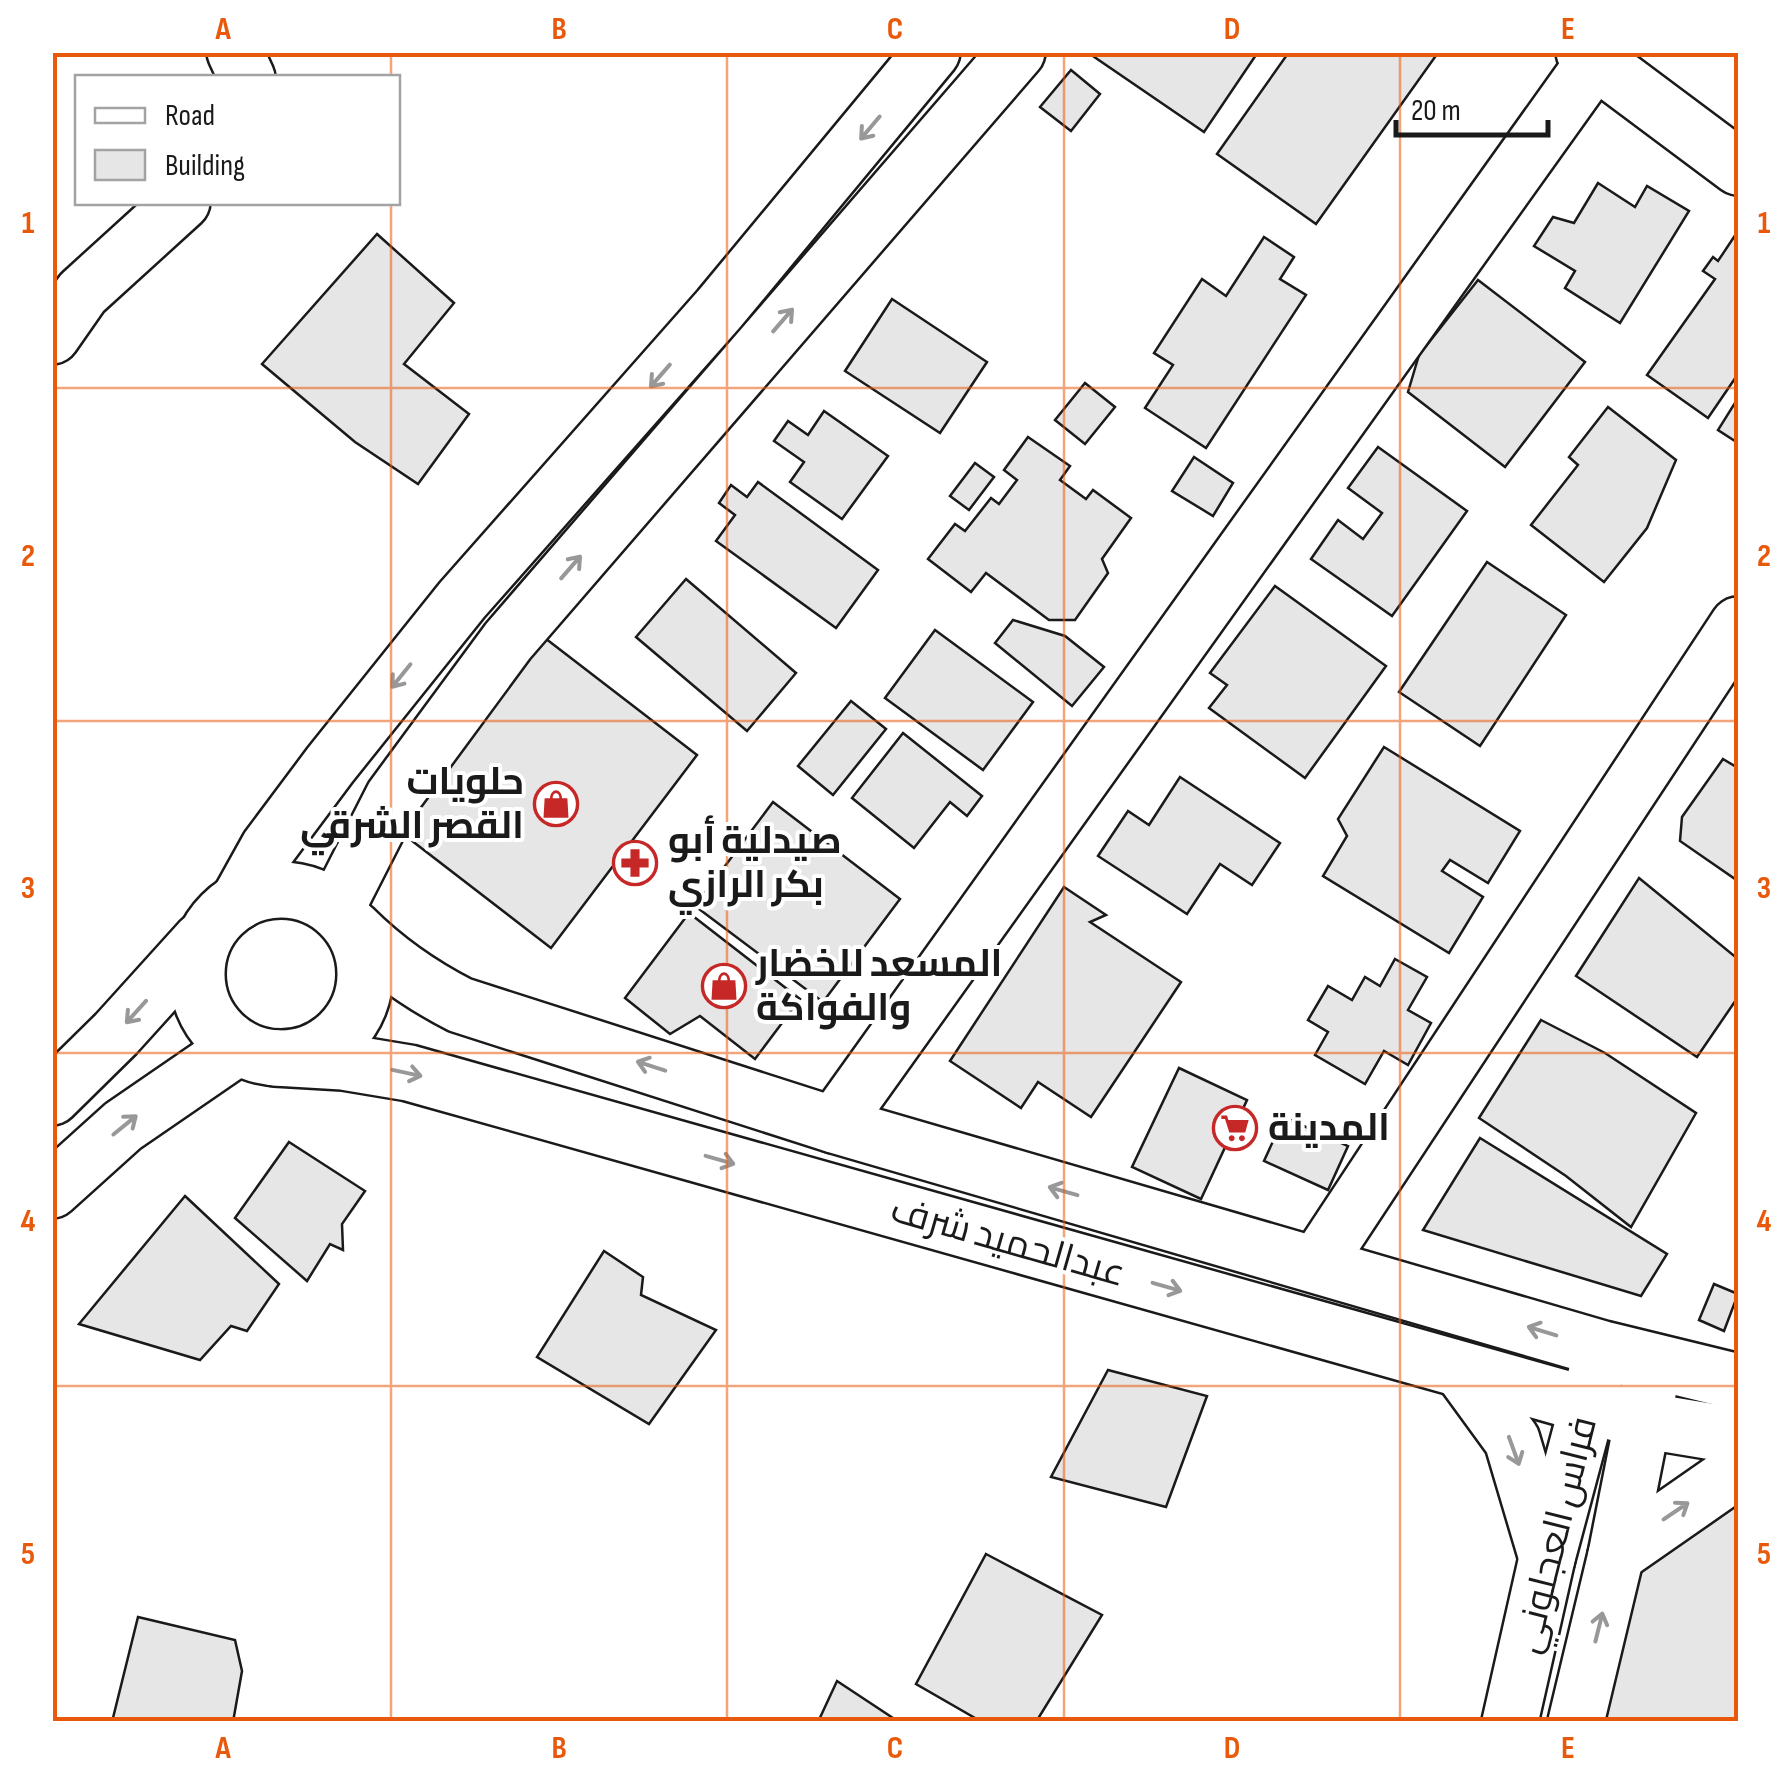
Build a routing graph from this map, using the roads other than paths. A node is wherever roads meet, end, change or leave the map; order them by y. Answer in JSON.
{"nodes":[{"id":1,"x":235,"y":52,"type":"edge"},
{"id":2,"x":932,"y":52,"type":"edge"},
{"id":3,"x":1017,"y":52,"type":"edge"},
{"id":4,"x":1594,"y":55,"type":"edge"},
{"id":5,"x":246,"y":75,"type":"edge"},
{"id":6,"x":1738,"y":167,"type":"edge"},
{"id":7,"x":179,"y":205,"type":"edge"},
{"id":8,"x":52,"y":336,"type":"edge"},
{"id":9,"x":1738,"y":625,"type":"edge"},
{"id":10,"x":344,"y":919,"type":"junction"},
{"id":11,"x":219,"y":921,"type":"junction"},
{"id":12,"x":256,"y":1052,"type":"junction"},
{"id":13,"x":52,"y":1098,"type":"edge"},
{"id":14,"x":834,"y":1125,"type":"junction"},
{"id":15,"x":52,"y":1190,"type":"edge"},
{"id":16,"x":1316,"y":1264,"type":"junction"},
{"id":17,"x":1602,"y":1349,"type":"junction"},
{"id":18,"x":1655,"y":1360,"type":"junction"},
{"id":19,"x":1461,"y":1370,"type":"junction"},
{"id":20,"x":1738,"y":1382,"type":"edge"},
{"id":21,"x":1588,"y":1405,"type":"junction"},
{"id":22,"x":1641,"y":1420,"type":"junction"},
{"id":23,"x":1738,"y":1436,"type":"edge"},
{"id":24,"x":1738,"y":1470,"type":"edge"},
{"id":25,"x":1616,"y":1555,"type":"junction"},
{"id":26,"x":1547,"y":1558,"type":"junction"},
{"id":27,"x":1510,"y":1722,"type":"edge"},
{"id":28,"x":1576,"y":1722,"type":"edge"}],
"edges":[{"from":1,"to":5,"type":"main road"},
{"from":2,"to":11,"type":"main road","one_way":true},
{"from":10,"to":3,"type":"main road","one_way":true},
{"from":4,"to":6,"type":"main road"},
{"from":4,"to":14,"type":"main road"},
{"from":7,"to":8,"type":"main road"},
{"from":9,"to":16,"type":"main road"},
{"from":10,"to":11,"type":"main road"},
{"from":10,"to":12,"type":"main road"},
{"from":14,"to":10,"type":"main road","name":"عبدالحميد شرف","one_way":true},
{"from":11,"to":12,"type":"main road"},
{"from":11,"to":13,"type":"main road","one_way":true},
{"from":15,"to":12,"type":"main road","one_way":true},
{"from":12,"to":19,"type":"main road","name":"عبدالحميد شرف","one_way":true},
{"from":16,"to":14,"type":"main road","name":"عبدالحميد شرف","one_way":true},
{"from":17,"to":16,"type":"main road","name":"عبدالحميد شرف","one_way":true},
{"from":17,"to":18,"type":"main road","name":"عبدالحميد شرف"},
{"from":17,"to":21,"type":"main road","name":"فراس العجلوني"},
{"from":18,"to":20,"type":"main road","name":"عبدالحميد شرف"},
{"from":18,"to":22,"type":"main road","name":"فراس العجلوني"},
{"from":19,"to":21,"type":"main road","name":"عبدالحميد شرف"},
{"from":19,"to":26,"type":"main road","one_way":true},
{"from":21,"to":22,"type":"main road","name":"عبدالحميد شرف"},
{"from":21,"to":26,"type":"main road","name":"فراس العجلوني"},
{"from":22,"to":23,"type":"main road","name":"عبدالحميد شرف"},
{"from":22,"to":25,"type":"main road","name":"فراس العجلوني"},
{"from":25,"to":24,"type":"main road","one_way":true},
{"from":28,"to":25,"type":"main road","name":"فراس العجلوني","one_way":true},
{"from":26,"to":27,"type":"main road","name":"فراس العجلوني"}]}
